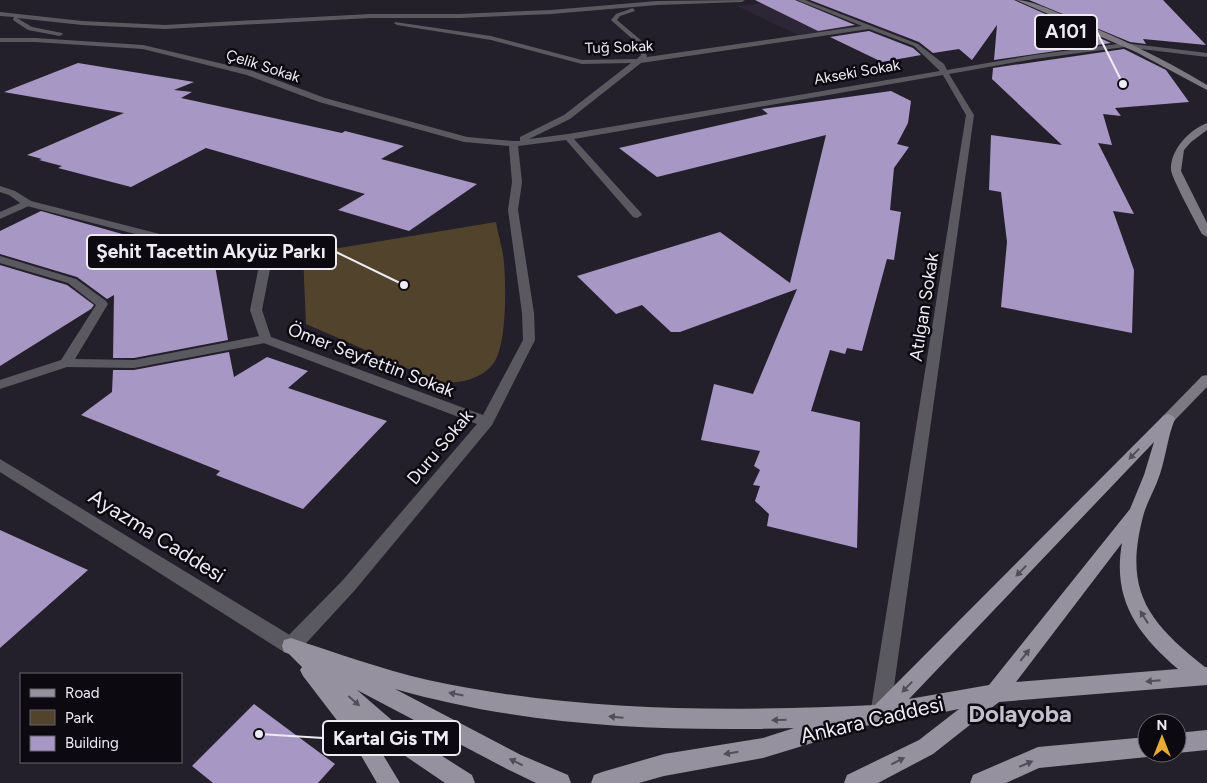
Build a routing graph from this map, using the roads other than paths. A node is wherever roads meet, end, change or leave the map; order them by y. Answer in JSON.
{"nodes":[{"id":1,"x":742,"y":0,"type":"edge"},
{"id":2,"x":748,"y":0,"type":"edge"},
{"id":3,"x":800,"y":0,"type":"edge"},
{"id":4,"x":1019,"y":0,"type":"edge"},
{"id":5,"x":0,"y":14,"type":"edge"},
{"id":6,"x":370,"y":16,"type":"junction"},
{"id":7,"x":12,"y":17,"type":"junction"},
{"id":8,"x":870,"y":27,"type":"junction"},
{"id":9,"x":0,"y":41,"type":"edge"},
{"id":10,"x":1125,"y":45,"type":"junction"},
{"id":11,"x":143,"y":47,"type":"junction"},
{"id":12,"x":1207,"y":56,"type":"edge"},
{"id":13,"x":638,"y":62,"type":"junction"},
{"id":14,"x":944,"y":71,"type":"junction"},
{"id":15,"x":1207,"y":88,"type":"edge"},
{"id":16,"x":1207,"y":126,"type":"edge"},
{"id":17,"x":568,"y":137,"type":"junction"},
{"id":18,"x":514,"y":144,"type":"junction"},
{"id":19,"x":0,"y":189,"type":"edge"},
{"id":20,"x":26,"y":203,"type":"junction"},
{"id":21,"x":636,"y":215,"type":"dead end"},
{"id":22,"x":0,"y":216,"type":"edge"},
{"id":23,"x":1207,"y":234,"type":"edge"},
{"id":24,"x":0,"y":259,"type":"edge"},
{"id":25,"x":266,"y":339,"type":"junction"},
{"id":26,"x":66,"y":363,"type":"junction"},
{"id":27,"x":1207,"y":379,"type":"edge"},
{"id":28,"x":0,"y":385,"type":"edge"},
{"id":29,"x":1168,"y":420,"type":"junction"},
{"id":30,"x":487,"y":422,"type":"junction"},
{"id":31,"x":0,"y":465,"type":"edge"},
{"id":32,"x":1136,"y":512,"type":"junction"},
{"id":33,"x":291,"y":646,"type":"junction"},
{"id":34,"x":1204,"y":676,"type":"edge"},
{"id":35,"x":995,"y":693,"type":"junction"},
{"id":36,"x":880,"y":716,"type":"junction"},
{"id":37,"x":1207,"y":740,"type":"edge"},
{"id":38,"x":1187,"y":742,"type":"edge"},
{"id":39,"x":1137,"y":748,"type":"edge"},
{"id":40,"x":389,"y":783,"type":"edge"},
{"id":41,"x":464,"y":783,"type":"edge"},
{"id":42,"x":560,"y":783,"type":"edge"},
{"id":43,"x":602,"y":783,"type":"edge"},
{"id":44,"x":855,"y":783,"type":"edge"},
{"id":45,"x":981,"y":783,"type":"edge"}],
"edges":[{"from":1,"to":6,"type":"street"},
{"from":2,"to":13,"type":"street"},
{"from":3,"to":8,"type":"street","name":"Atılgan Sokak"},
{"from":4,"to":10,"type":"main road"},
{"from":5,"to":7,"type":"street"},
{"from":6,"to":7,"type":"street"},
{"from":6,"to":13,"type":"street","name":"Tuğ Sokak"},
{"from":7,"to":11,"type":"street"},
{"from":8,"to":13,"type":"street","name":"Tuğ Sokak"},
{"from":8,"to":14,"type":"street","name":"Atılgan Sokak"},
{"from":9,"to":11,"type":"street","name":"Çelik Sokak"},
{"from":10,"to":12,"type":"street","name":"Akseki Sokak"},
{"from":10,"to":14,"type":"street","name":"Akseki Sokak"},
{"from":10,"to":15,"type":"main road"},
{"from":11,"to":18,"type":"street","name":"Çelik Sokak"},
{"from":13,"to":18,"type":"street"},
{"from":14,"to":17,"type":"street","name":"Akseki Sokak"},
{"from":14,"to":36,"type":"street","name":"Atılgan Sokak"},
{"from":16,"to":23,"type":"main road"},
{"from":17,"to":18,"type":"street","name":"Akseki Sokak"},
{"from":17,"to":21,"type":"street"},
{"from":18,"to":30,"type":"street","name":"Duru Sokak"},
{"from":19,"to":20,"type":"street","name":"Ömer Seyfettin Sokak"},
{"from":20,"to":22,"type":"street"},
{"from":20,"to":25,"type":"street","name":"Ömer Seyfettin Sokak"},
{"from":24,"to":26,"type":"street"},
{"from":25,"to":26,"type":"street"},
{"from":25,"to":30,"type":"street","name":"Ömer Seyfettin Sokak"},
{"from":26,"to":28,"type":"street"},
{"from":27,"to":29,"type":"main road"},
{"from":29,"to":32,"type":"main road"},
{"from":29,"to":36,"type":"main road","one_way":true},
{"from":30,"to":33,"type":"street","name":"Duru Sokak"},
{"from":31,"to":33,"type":"street","name":"Ayazma Caddesi"},
{"from":34,"to":32,"type":"main road","one_way":true},
{"from":35,"to":32,"type":"main road","one_way":true},
{"from":36,"to":33,"type":"main road","one_way":true},
{"from":33,"to":40,"type":"main road"},
{"from":33,"to":41,"type":"main road","one_way":true},
{"from":42,"to":33,"type":"main road","one_way":true},
{"from":34,"to":35,"type":"main road","name":"Ankara Caddesi","one_way":true},
{"from":35,"to":36,"type":"main road","name":"Ankara Caddesi"},
{"from":44,"to":35,"type":"main road","one_way":true},
{"from":36,"to":43,"type":"main road","name":"Ankara Caddesi","one_way":true},
{"from":37,"to":38,"type":"main road"},
{"from":45,"to":39,"type":"main road","one_way":true}]}
